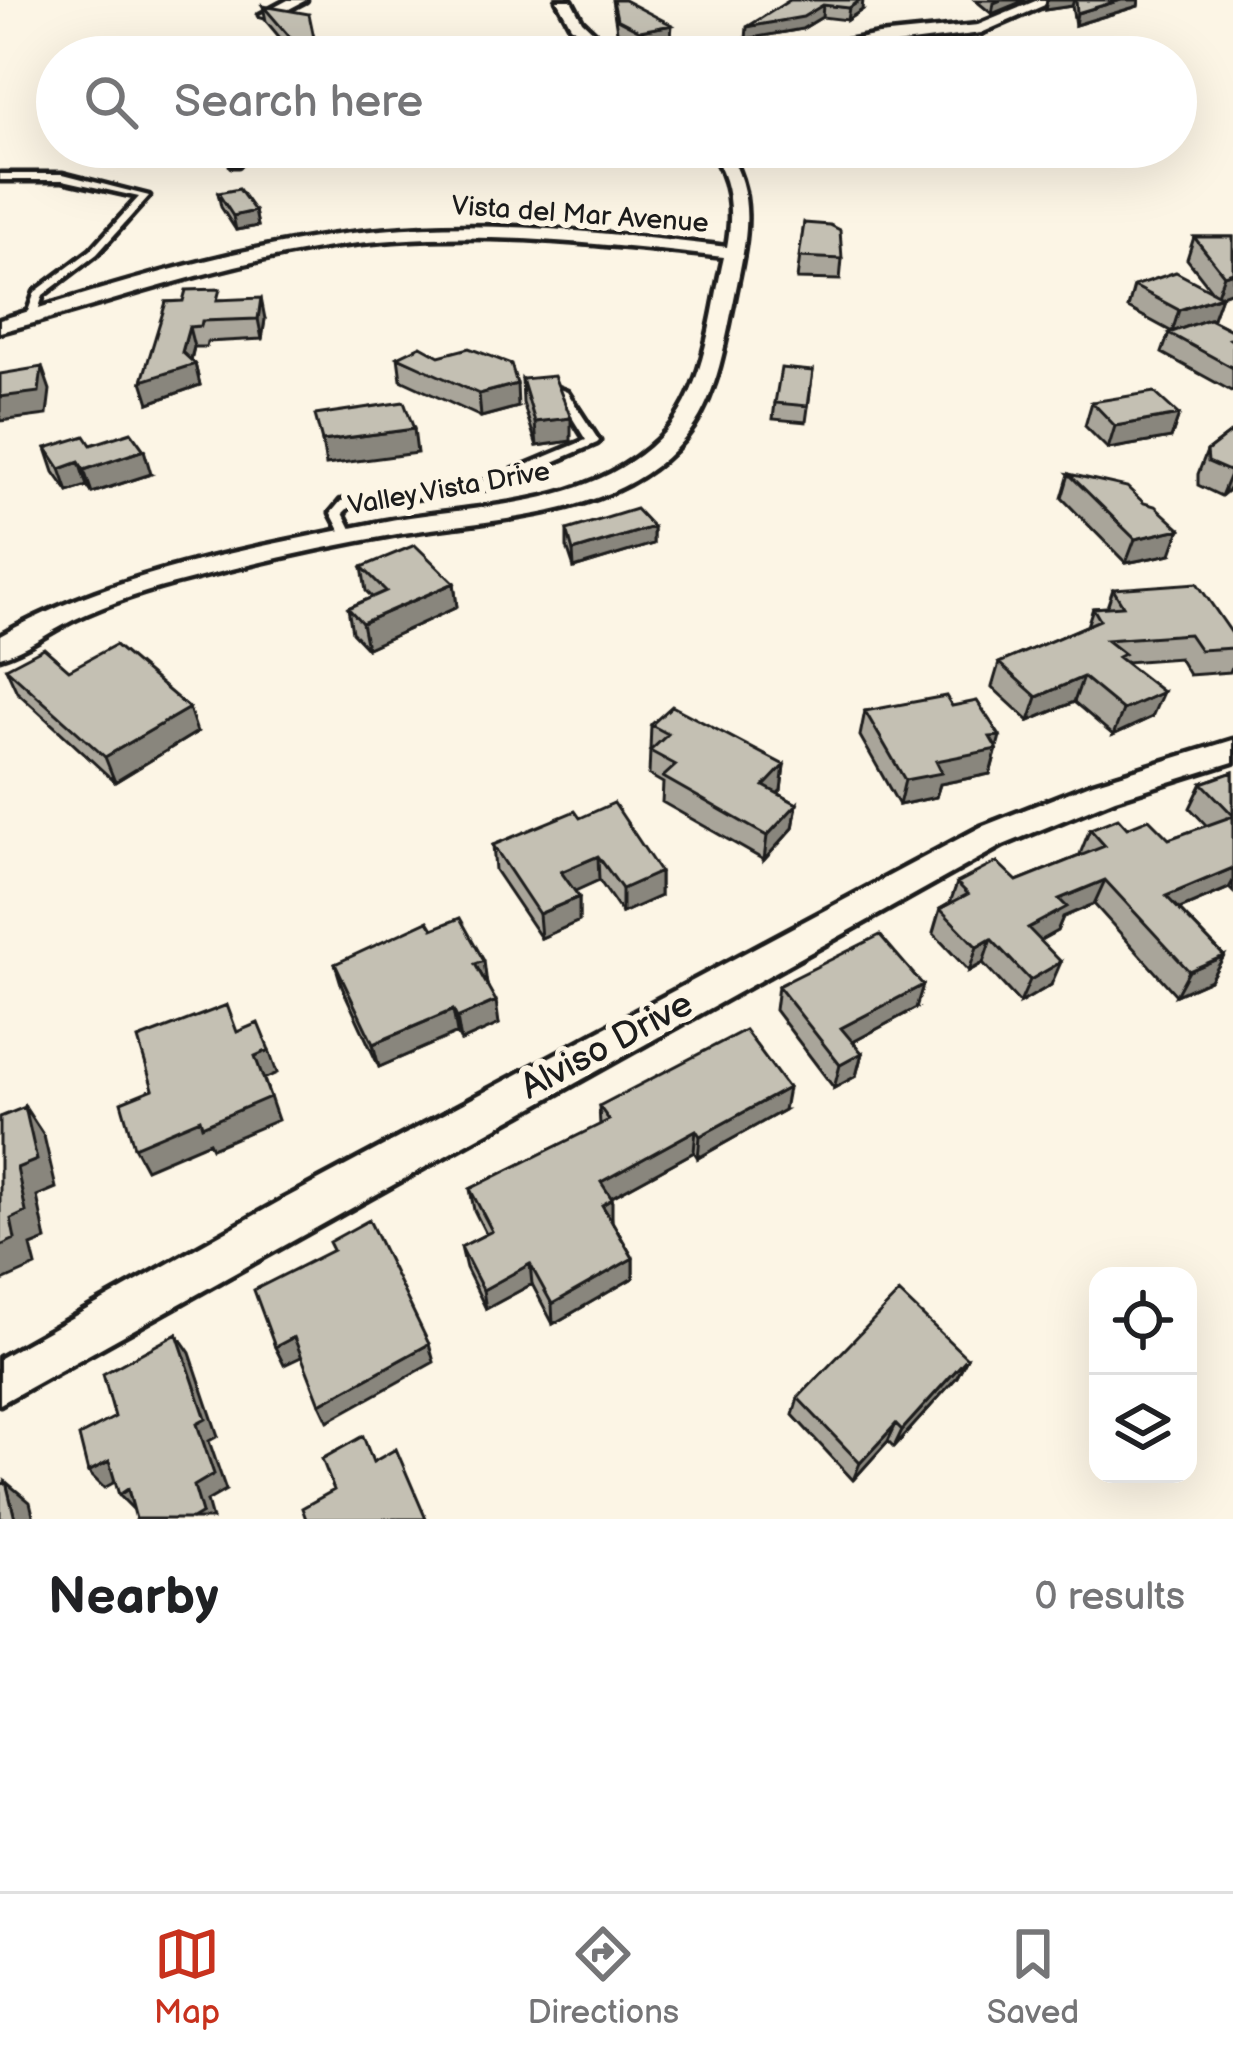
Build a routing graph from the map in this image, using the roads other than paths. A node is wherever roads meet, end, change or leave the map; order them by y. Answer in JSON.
{"nodes":[{"id":1,"x":299,"y":0,"type":"edge"},
{"id":2,"x":564,"y":0,"type":"edge"},
{"id":3,"x":1048,"y":0,"type":"edge"},
{"id":4,"x":267,"y":15,"type":"edge"},
{"id":5,"x":589,"y":36,"type":"edge"},
{"id":6,"x":902,"y":36,"type":"edge"},
{"id":7,"x":731,"y":168,"type":"edge"},
{"id":8,"x":0,"y":177,"type":"edge"},
{"id":9,"x":735,"y":253,"type":"junction"},
{"id":10,"x":31,"y":317,"type":"junction"},
{"id":11,"x":0,"y":326,"type":"edge"},
{"id":12,"x":539,"y":385,"type":"edge"},
{"id":13,"x":350,"y":537,"type":"junction"},
{"id":14,"x":0,"y":648,"type":"edge"},
{"id":15,"x":1233,"y":751,"type":"edge"},
{"id":16,"x":0,"y":1382,"type":"edge"}],
"edges":[{"from":1,"to":4,"type":"street"},
{"from":2,"to":5,"type":"street"},
{"from":3,"to":6,"type":"street"},
{"from":7,"to":9,"type":"street","name":"Valley Vista Drive"},
{"from":8,"to":10,"type":"lane"},
{"from":9,"to":10,"type":"street","name":"Vista del Mar Avenue"},
{"from":9,"to":13,"type":"street","name":"Valley Vista Drive"},
{"from":10,"to":11,"type":"street","name":"Vista del Mar Avenue"},
{"from":12,"to":13,"type":"lane"},
{"from":13,"to":14,"type":"street","name":"Valley Vista Drive"},
{"from":15,"to":16,"type":"street","name":"Alviso Drive"}]}
